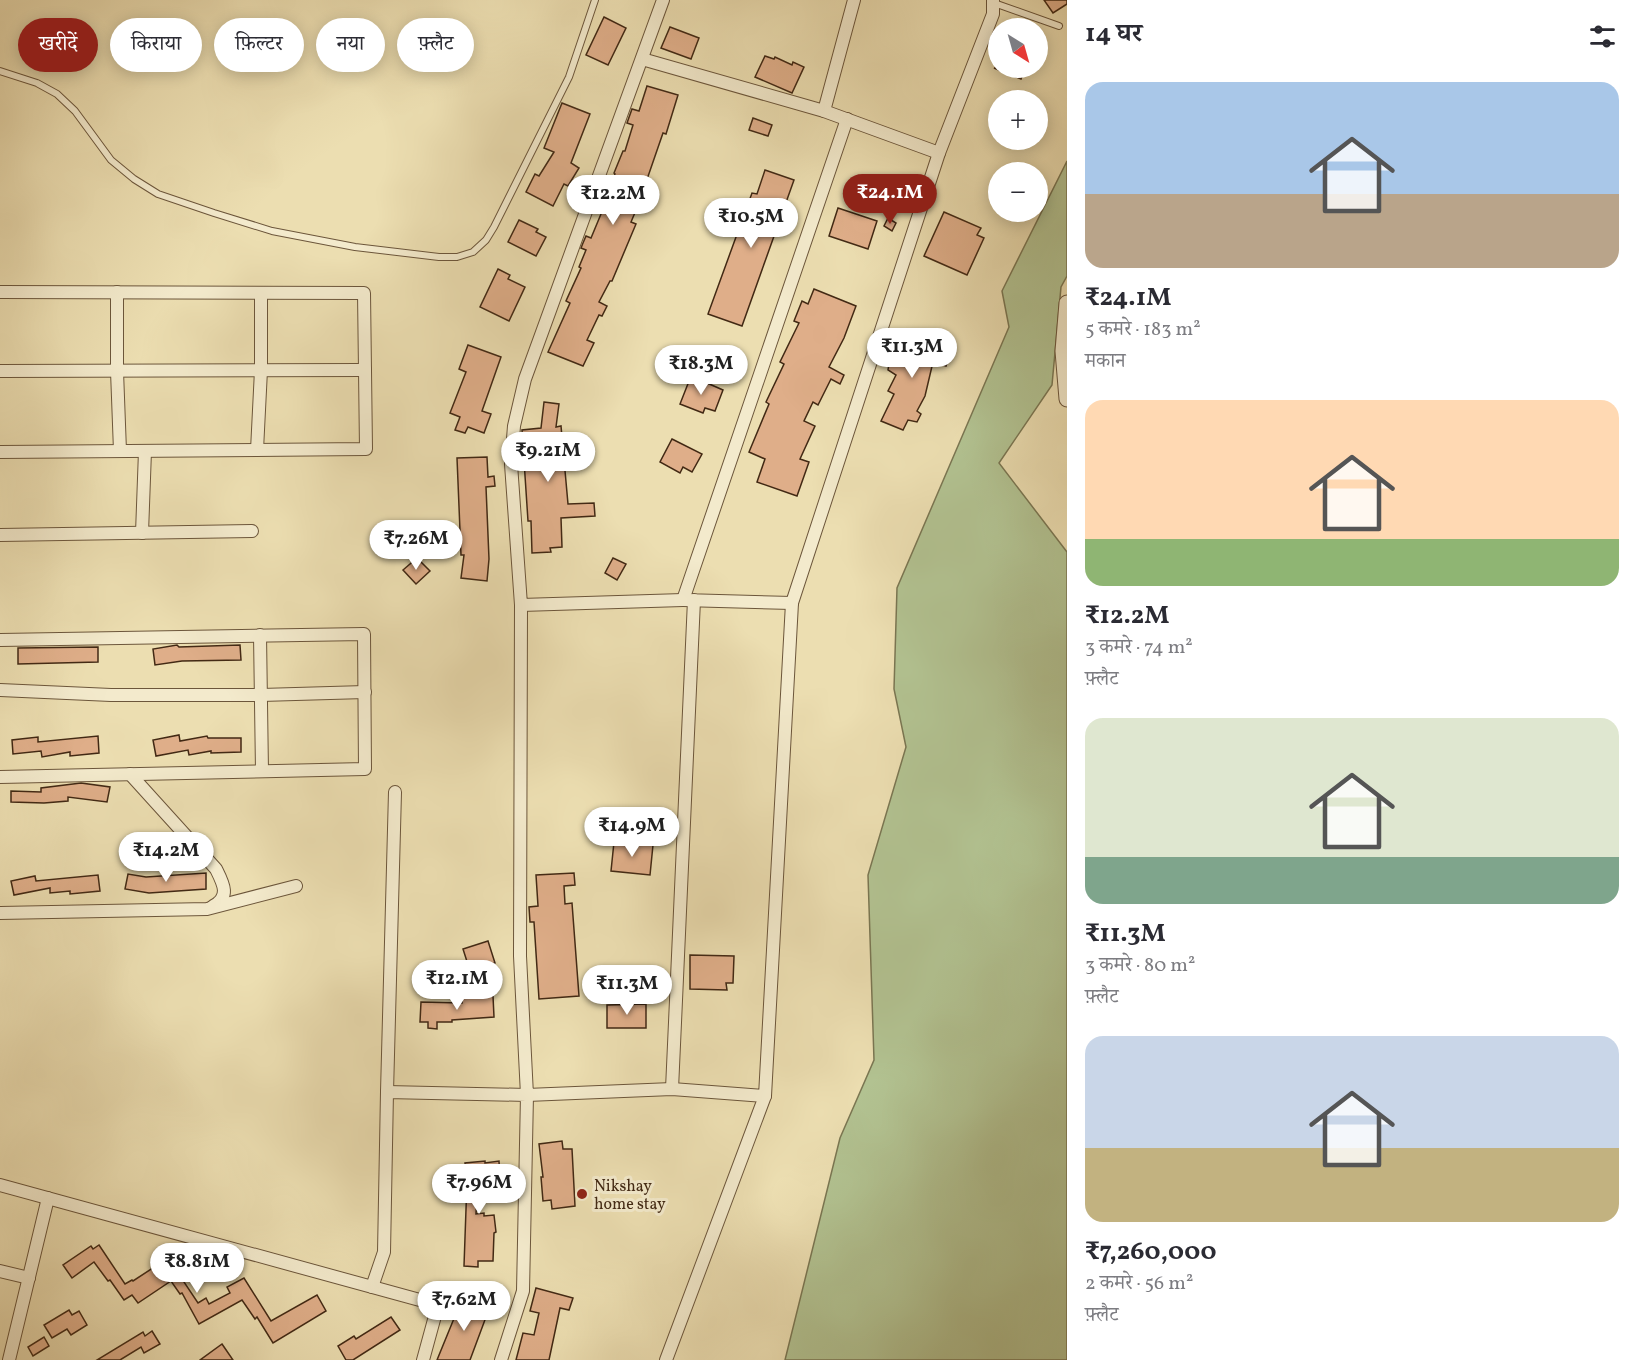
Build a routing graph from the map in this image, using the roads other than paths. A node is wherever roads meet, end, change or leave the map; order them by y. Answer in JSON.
{"nodes":[{"id":1,"x":595,"y":0,"type":"edge"},
{"id":2,"x":663,"y":0,"type":"edge"},
{"id":3,"x":854,"y":0,"type":"edge"},
{"id":4,"x":993,"y":2,"type":"edge"},
{"id":5,"x":1059,"y":26,"type":"dead end"},
{"id":6,"x":642,"y":59,"type":"junction"},
{"id":7,"x":0,"y":72,"type":"edge"},
{"id":8,"x":825,"y":111,"type":"junction"},
{"id":9,"x":847,"y":120,"type":"junction"},
{"id":10,"x":939,"y":153,"type":"junction"},
{"id":11,"x":0,"y":292,"type":"edge"},
{"id":12,"x":117,"y":292,"type":"junction"},
{"id":13,"x":261,"y":292,"type":"junction"},
{"id":14,"x":1067,"y":303,"type":"edge"},
{"id":15,"x":261,"y":370,"type":"junction"},
{"id":16,"x":365,"y":370,"type":"junction"},
{"id":17,"x":0,"y":371,"type":"edge"},
{"id":18,"x":117,"y":371,"type":"junction"},
{"id":19,"x":1067,"y":399,"type":"edge"},
{"id":20,"x":256,"y":450,"type":"junction"},
{"id":21,"x":120,"y":451,"type":"junction"},
{"id":22,"x":145,"y":451,"type":"junction"},
{"id":23,"x":0,"y":452,"type":"edge"},
{"id":24,"x":252,"y":531,"type":"dead end"},
{"id":25,"x":142,"y":533,"type":"junction"},
{"id":26,"x":0,"y":534,"type":"edge"},
{"id":27,"x":688,"y":600,"type":"junction"},
{"id":28,"x":792,"y":603,"type":"junction"},
{"id":29,"x":521,"y":605,"type":"junction"},
{"id":30,"x":260,"y":635,"type":"junction"},
{"id":31,"x":0,"y":640,"type":"edge"},
{"id":32,"x":0,"y":690,"type":"edge"},
{"id":33,"x":365,"y":692,"type":"junction"},
{"id":34,"x":261,"y":695,"type":"junction"},
{"id":35,"x":262,"y":771,"type":"junction"},
{"id":36,"x":130,"y":774,"type":"junction"},
{"id":37,"x":0,"y":777,"type":"edge"},
{"id":38,"x":394,"y":792,"type":"dead end"},
{"id":39,"x":296,"y":886,"type":"dead end"},
{"id":40,"x":207,"y":909,"type":"junction"},
{"id":41,"x":0,"y":913,"type":"edge"},
{"id":42,"x":672,"y":1089,"type":"junction"},
{"id":43,"x":387,"y":1092,"type":"junction"},
{"id":44,"x":527,"y":1095,"type":"junction"},
{"id":45,"x":765,"y":1096,"type":"junction"},
{"id":46,"x":0,"y":1185,"type":"edge"},
{"id":47,"x":48,"y":1198,"type":"junction"},
{"id":48,"x":0,"y":1271,"type":"edge"},
{"id":49,"x":29,"y":1278,"type":"junction"},
{"id":50,"x":372,"y":1287,"type":"junction"},
{"id":51,"x":9,"y":1360,"type":"edge"},
{"id":52,"x":423,"y":1360,"type":"edge"},
{"id":53,"x":501,"y":1360,"type":"edge"},
{"id":54,"x":666,"y":1360,"type":"edge"}],
"edges":[{"from":1,"to":7,"type":"lane"},
{"from":2,"to":6,"type":"street"},
{"from":3,"to":8,"type":"street"},
{"from":4,"to":5,"type":"lane"},
{"from":4,"to":10,"type":"street"},
{"from":6,"to":8,"type":"street"},
{"from":6,"to":29,"type":"street"},
{"from":8,"to":9,"type":"street"},
{"from":9,"to":10,"type":"street"},
{"from":9,"to":27,"type":"street"},
{"from":10,"to":28,"type":"street"},
{"from":11,"to":12,"type":"street"},
{"from":12,"to":13,"type":"street"},
{"from":12,"to":18,"type":"street"},
{"from":13,"to":15,"type":"street"},
{"from":13,"to":16,"type":"street"},
{"from":14,"to":19,"type":"street"},
{"from":15,"to":16,"type":"street"},
{"from":15,"to":18,"type":"street"},
{"from":15,"to":20,"type":"street"},
{"from":16,"to":20,"type":"street"},
{"from":17,"to":18,"type":"street"},
{"from":18,"to":21,"type":"street"},
{"from":20,"to":22,"type":"street"},
{"from":21,"to":22,"type":"street"},
{"from":21,"to":23,"type":"street"},
{"from":22,"to":25,"type":"street"},
{"from":24,"to":25,"type":"street"},
{"from":25,"to":26,"type":"street"},
{"from":27,"to":28,"type":"street"},
{"from":27,"to":29,"type":"street"},
{"from":27,"to":42,"type":"street"},
{"from":28,"to":45,"type":"street"},
{"from":29,"to":44,"type":"street"},
{"from":30,"to":31,"type":"street"},
{"from":30,"to":33,"type":"street"},
{"from":30,"to":34,"type":"street"},
{"from":32,"to":34,"type":"street"},
{"from":33,"to":34,"type":"street"},
{"from":33,"to":35,"type":"street"},
{"from":34,"to":35,"type":"street"},
{"from":35,"to":36,"type":"street"},
{"from":36,"to":37,"type":"street"},
{"from":36,"to":40,"type":"street"},
{"from":38,"to":43,"type":"street"},
{"from":39,"to":40,"type":"street"},
{"from":40,"to":41,"type":"street"},
{"from":42,"to":44,"type":"street"},
{"from":42,"to":45,"type":"street"},
{"from":43,"to":44,"type":"street"},
{"from":43,"to":50,"type":"street"},
{"from":44,"to":53,"type":"street"},
{"from":45,"to":54,"type":"street"},
{"from":46,"to":47,"type":"street"},
{"from":47,"to":49,"type":"street"},
{"from":47,"to":50,"type":"street"},
{"from":48,"to":49,"type":"street"},
{"from":49,"to":51,"type":"street"},
{"from":50,"to":52,"type":"street"}]}
